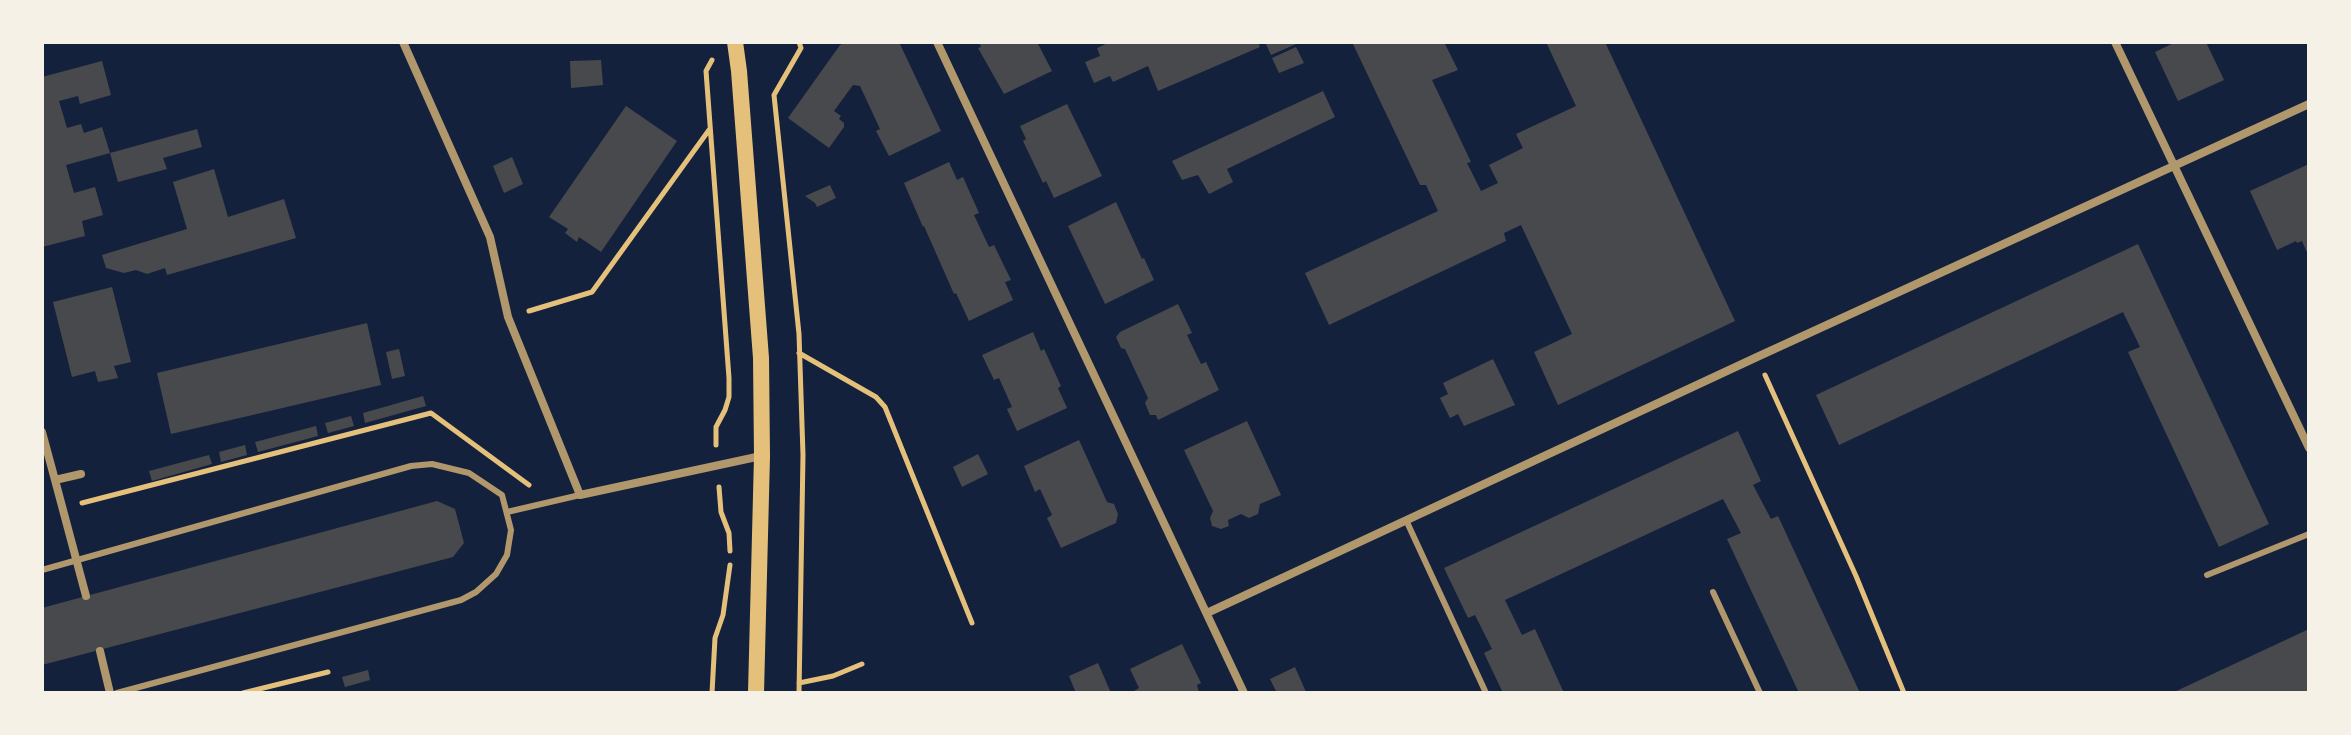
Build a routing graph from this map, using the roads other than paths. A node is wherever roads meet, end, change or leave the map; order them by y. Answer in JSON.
{"nodes":[{"id":1,"x":403,"y":42,"type":"edge"},
{"id":2,"x":735,"y":42,"type":"edge"},
{"id":3,"x":937,"y":42,"type":"edge"},
{"id":4,"x":2115,"y":42,"type":"edge"},
{"id":5,"x":2309,"y":104,"type":"edge"},
{"id":6,"x":2176,"y":165,"type":"junction"},
{"id":7,"x":42,"y":432,"type":"edge"},
{"id":8,"x":2309,"y":448,"type":"edge"},
{"id":9,"x":762,"y":456,"type":"junction"},
{"id":10,"x":81,"y":474,"type":"dead end"},
{"id":11,"x":55,"y":480,"type":"junction"},
{"id":12,"x":580,"y":495,"type":"junction"},
{"id":13,"x":507,"y":512,"type":"junction"},
{"id":14,"x":1406,"y":520,"type":"junction"},
{"id":15,"x":2309,"y":534,"type":"edge"},
{"id":16,"x":77,"y":560,"type":"junction"},
{"id":17,"x":42,"y":570,"type":"edge"},
{"id":18,"x":2207,"y":575,"type":"dead end"},
{"id":19,"x":1713,"y":592,"type":"dead end"},
{"id":20,"x":86,"y":596,"type":"dead end"},
{"id":21,"x":1207,"y":613,"type":"junction"},
{"id":22,"x":100,"y":651,"type":"dead end"},
{"id":23,"x":110,"y":693,"type":"edge"},
{"id":24,"x":117,"y":693,"type":"edge"},
{"id":25,"x":756,"y":693,"type":"edge"},
{"id":26,"x":1244,"y":693,"type":"edge"},
{"id":27,"x":1486,"y":693,"type":"edge"},
{"id":28,"x":1760,"y":693,"type":"edge"}],
"edges":[{"from":1,"to":12,"type":"street"},
{"from":2,"to":9,"type":"main road"},
{"from":3,"to":21,"type":"street"},
{"from":4,"to":6,"type":"street"},
{"from":5,"to":6,"type":"street"},
{"from":6,"to":8,"type":"street"},
{"from":6,"to":14,"type":"street"},
{"from":7,"to":11,"type":"street"},
{"from":9,"to":12,"type":"street"},
{"from":9,"to":25,"type":"main road"},
{"from":10,"to":11,"type":"street"},
{"from":11,"to":16,"type":"street"},
{"from":12,"to":13,"type":"lane"},
{"from":13,"to":16,"type":"lane"},
{"from":13,"to":24,"type":"lane"},
{"from":14,"to":21,"type":"street"},
{"from":14,"to":27,"type":"lane"},
{"from":15,"to":18,"type":"lane"},
{"from":16,"to":17,"type":"lane"},
{"from":16,"to":20,"type":"street"},
{"from":19,"to":28,"type":"lane"},
{"from":21,"to":26,"type":"street"},
{"from":22,"to":23,"type":"street"}]}
